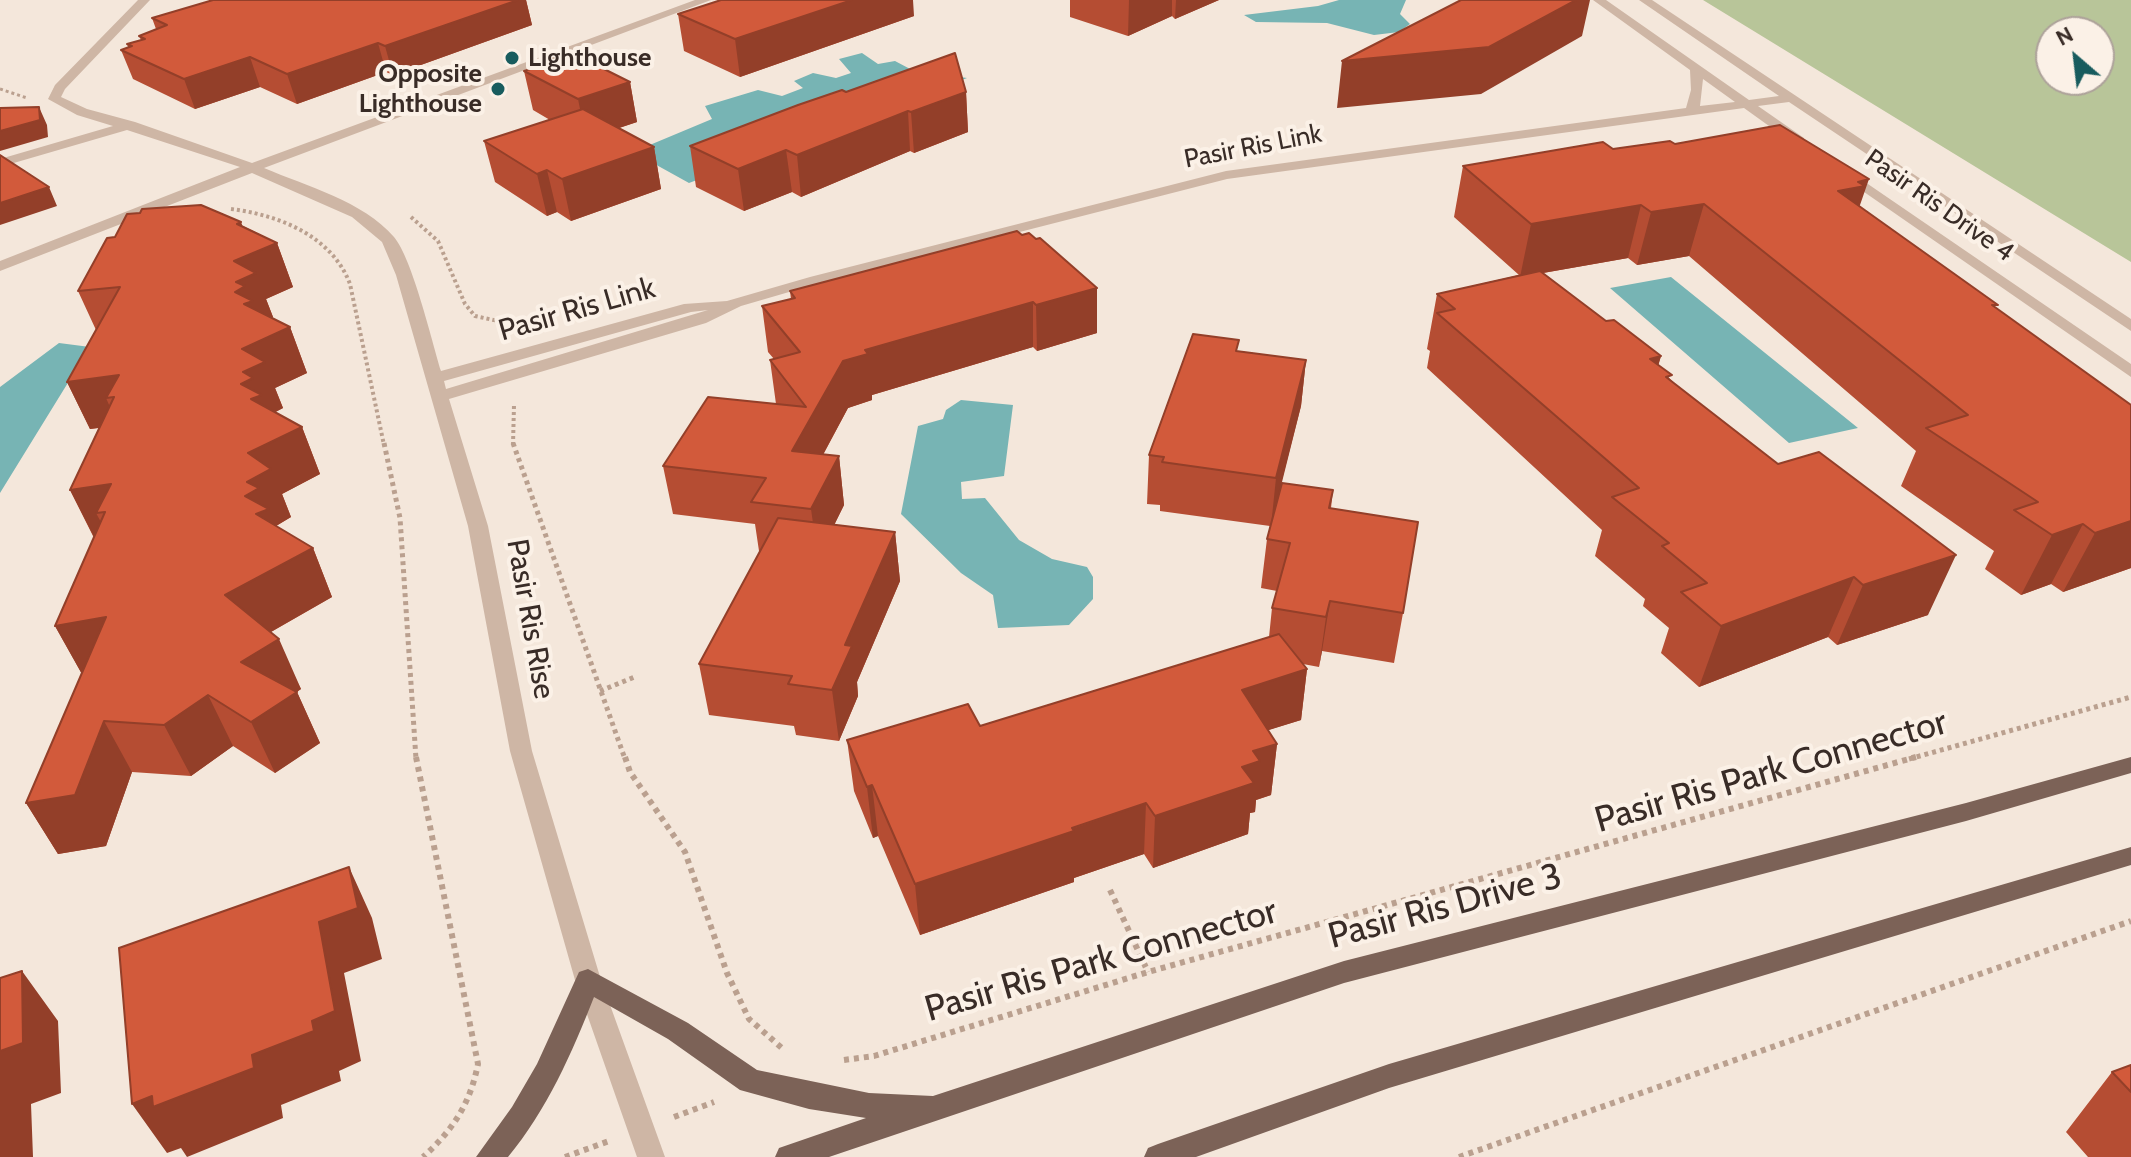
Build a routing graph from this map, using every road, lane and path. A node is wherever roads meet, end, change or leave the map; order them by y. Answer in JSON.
{"nodes":[{"id":1,"x":144,"y":0,"type":"edge"},
{"id":2,"x":705,"y":0,"type":"edge"},
{"id":3,"x":1599,"y":0,"type":"edge"},
{"id":4,"x":1645,"y":0,"type":"edge"},
{"id":5,"x":1696,"y":68,"type":"junction"},
{"id":6,"x":0,"y":89,"type":"edge"},
{"id":7,"x":1791,"y":98,"type":"junction"},
{"id":8,"x":32,"y":100,"type":"dead end"},
{"id":9,"x":1746,"y":104,"type":"junction"},
{"id":10,"x":1692,"y":111,"type":"junction"},
{"id":11,"x":130,"y":125,"type":"junction"},
{"id":12,"x":1785,"y":131,"type":"junction"},
{"id":13,"x":1811,"y":149,"type":"edge"},
{"id":14,"x":0,"y":163,"type":"edge"},
{"id":15,"x":1837,"y":166,"type":"edge"},
{"id":16,"x":253,"y":168,"type":"junction"},
{"id":17,"x":235,"y":209,"type":"dead end"},
{"id":18,"x":404,"y":213,"type":"dead end"},
{"id":19,"x":0,"y":266,"type":"edge"},
{"id":20,"x":735,"y":303,"type":"junction"},
{"id":21,"x":2131,"y":326,"type":"edge"},
{"id":22,"x":549,"y":347,"type":"junction"},
{"id":23,"x":2131,"y":372,"type":"edge"},
{"id":24,"x":438,"y":387,"type":"junction"},
{"id":25,"x":523,"y":399,"type":"dead end"},
{"id":26,"x":637,"y":676,"type":"dead end"},
{"id":27,"x":600,"y":691,"type":"junction"},
{"id":28,"x":2131,"y":697,"type":"edge"},
{"id":29,"x":2131,"y":765,"type":"edge"},
{"id":30,"x":2131,"y":856,"type":"edge"},
{"id":31,"x":1110,"y":890,"type":"dead end"},
{"id":32,"x":2131,"y":921,"type":"edge"},
{"id":33,"x":1148,"y":972,"type":"junction"},
{"id":34,"x":588,"y":980,"type":"junction"},
{"id":35,"x":835,"y":1061,"type":"dead end"},
{"id":36,"x":750,"y":1081,"type":"junction"},
{"id":37,"x":944,"y":1107,"type":"junction"},
{"id":38,"x":642,"y":1129,"type":"junction"},
{"id":39,"x":423,"y":1157,"type":"edge"},
{"id":40,"x":490,"y":1157,"type":"edge"},
{"id":41,"x":565,"y":1157,"type":"edge"},
{"id":42,"x":651,"y":1157,"type":"edge"},
{"id":43,"x":789,"y":1157,"type":"edge"},
{"id":44,"x":1158,"y":1157,"type":"edge"},
{"id":45,"x":1459,"y":1157,"type":"edge"}],
"edges":[{"from":1,"to":11,"type":"street","name":"Pasir Ris Rise"},
{"from":2,"to":16,"type":"street"},
{"from":3,"to":5,"type":"street"},
{"from":4,"to":7,"type":"street","name":"Pasir Ris Drive 4"},
{"from":5,"to":9,"type":"street"},
{"from":5,"to":10,"type":"street"},
{"from":6,"to":8,"type":"path"},
{"from":7,"to":9,"type":"street","name":"Pasir Ris Link"},
{"from":7,"to":21,"type":"street","name":"Pasir Ris Drive 4"},
{"from":9,"to":10,"type":"street","name":"Pasir Ris Link"},
{"from":9,"to":12,"type":"street"},
{"from":10,"to":12,"type":"street"},
{"from":10,"to":20,"type":"street","name":"Pasir Ris Link"},
{"from":11,"to":14,"type":"street"},
{"from":11,"to":16,"type":"street","name":"Pasir Ris Rise"},
{"from":12,"to":13,"type":"street"},
{"from":15,"to":23,"type":"street","name":"Pasir Ris Drive 4"},
{"from":16,"to":19,"type":"street"},
{"from":16,"to":24,"type":"street","name":"Pasir Ris Rise"},
{"from":17,"to":39,"type":"path"},
{"from":18,"to":22,"type":"path"},
{"from":20,"to":22,"type":"street","name":"Pasir Ris Link"},
{"from":20,"to":24,"type":"street","name":"Pasir Ris Link"},
{"from":22,"to":24,"type":"street","name":"Pasir Ris Link"},
{"from":24,"to":34,"type":"street","name":"Pasir Ris Rise"},
{"from":25,"to":27,"type":"path"},
{"from":26,"to":27,"type":"path"},
{"from":27,"to":36,"type":"path"},
{"from":28,"to":33,"type":"path","name":"Pasir Ris Park Connector"},
{"from":29,"to":37,"type":"main road","name":"Pasir Ris Drive 3"},
{"from":30,"to":44,"type":"main road"},
{"from":31,"to":33,"type":"path"},
{"from":32,"to":45,"type":"path"},
{"from":33,"to":35,"type":"path","name":"Pasir Ris Park Connector"},
{"from":34,"to":36,"type":"main road"},
{"from":34,"to":38,"type":"street","name":"Pasir Ris Rise"},
{"from":34,"to":40,"type":"main road"},
{"from":36,"to":37,"type":"main road"},
{"from":36,"to":38,"type":"path"},
{"from":37,"to":43,"type":"main road","name":"Pasir Ris Drive 3"},
{"from":38,"to":41,"type":"path"},
{"from":38,"to":42,"type":"street","name":"Pasir Ris Rise"}]}
